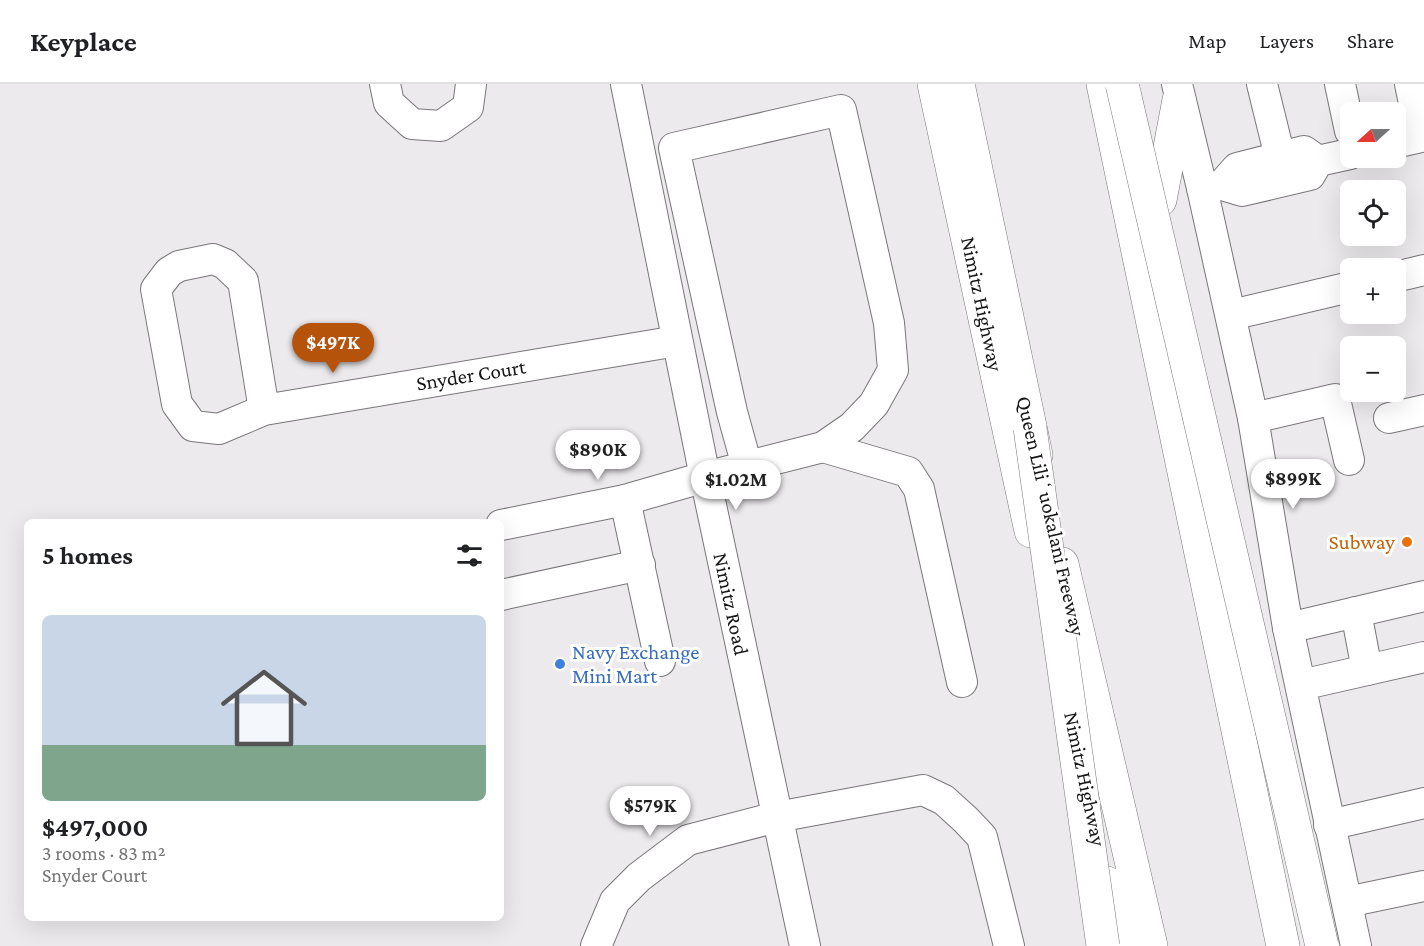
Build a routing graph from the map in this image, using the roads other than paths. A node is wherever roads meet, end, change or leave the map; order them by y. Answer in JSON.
{"nodes":[{"id":1,"x":386,"y":84,"type":"edge"},
{"id":2,"x":471,"y":84,"type":"edge"},
{"id":3,"x":626,"y":84,"type":"edge"},
{"id":4,"x":934,"y":84,"type":"edge"},
{"id":5,"x":958,"y":84,"type":"edge"},
{"id":6,"x":1102,"y":84,"type":"edge"},
{"id":7,"x":1122,"y":84,"type":"edge"},
{"id":8,"x":1136,"y":84,"type":"edge"},
{"id":9,"x":1262,"y":84,"type":"edge"},
{"id":10,"x":1340,"y":84,"type":"edge"},
{"id":11,"x":1410,"y":84,"type":"edge"},
{"id":12,"x":1178,"y":92,"type":"edge"},
{"id":13,"x":1344,"y":102,"type":"edge"},
{"id":14,"x":1413,"y":143,"type":"edge"},
{"id":15,"x":1340,"y":156,"type":"edge"},
{"id":16,"x":1280,"y":157,"type":"junction"},
{"id":17,"x":1318,"y":161,"type":"junction"},
{"id":18,"x":1212,"y":186,"type":"junction"},
{"id":19,"x":1160,"y":200,"type":"junction"},
{"id":20,"x":1424,"y":270,"type":"edge"},
{"id":21,"x":1406,"y":274,"type":"edge"},
{"id":22,"x":1340,"y":289,"type":"edge"},
{"id":23,"x":1231,"y":315,"type":"junction"},
{"id":24,"x":677,"y":341,"type":"junction"},
{"id":25,"x":264,"y":410,"type":"junction"},
{"id":26,"x":1424,"y":410,"type":"edge"},
{"id":27,"x":1253,"y":418,"type":"junction"},
{"id":28,"x":1389,"y":418,"type":"dead end"},
{"id":29,"x":1030,"y":428,"type":"junction"},
{"id":30,"x":823,"y":447,"type":"junction"},
{"id":31,"x":1349,"y":460,"type":"dead end"},
{"id":32,"x":747,"y":466,"type":"junction"},
{"id":33,"x":705,"y":477,"type":"junction"},
{"id":34,"x":625,"y":500,"type":"junction"},
{"id":35,"x":504,"y":524,"type":"edge"},
{"id":36,"x":640,"y":566,"type":"junction"},
{"id":37,"x":504,"y":594,"type":"edge"},
{"id":38,"x":1424,"y":596,"type":"edge"},
{"id":39,"x":1356,"y":612,"type":"junction"},
{"id":40,"x":1288,"y":628,"type":"junction"},
{"id":41,"x":1424,"y":657,"type":"edge"},
{"id":42,"x":660,"y":661,"type":"dead end"},
{"id":43,"x":1367,"y":670,"type":"junction"},
{"id":44,"x":962,"y":682,"type":"dead end"},
{"id":45,"x":1301,"y":685,"type":"junction"},
{"id":46,"x":1424,"y":803,"type":"edge"},
{"id":47,"x":777,"y":817,"type":"junction"},
{"id":48,"x":1329,"y":825,"type":"junction"},
{"id":49,"x":1424,"y":886,"type":"edge"},
{"id":50,"x":1347,"y":902,"type":"junction"},
{"id":51,"x":597,"y":946,"type":"edge"},
{"id":52,"x":805,"y":946,"type":"edge"},
{"id":53,"x":1009,"y":946,"type":"edge"},
{"id":54,"x":1104,"y":946,"type":"edge"},
{"id":55,"x":1121,"y":946,"type":"edge"},
{"id":56,"x":1151,"y":946,"type":"edge"},
{"id":57,"x":1283,"y":946,"type":"edge"},
{"id":58,"x":1314,"y":946,"type":"edge"},
{"id":59,"x":1322,"y":946,"type":"edge"},
{"id":60,"x":1356,"y":946,"type":"edge"}],
"edges":[{"from":1,"to":2,"type":"street"},
{"from":3,"to":24,"type":"street","name":"Nimitz Road"},
{"from":4,"to":55,"type":"main road","name":"Nimitz Highway"},
{"from":5,"to":29,"type":"main road","name":"Queen Liliʻuokalani Freeway"},
{"from":6,"to":57,"type":"main road"},
{"from":7,"to":59,"type":"main road","bridge":true},
{"from":8,"to":19,"type":"main road"},
{"from":9,"to":16,"type":"street"},
{"from":10,"to":13,"type":"street"},
{"from":11,"to":14,"type":"street"},
{"from":12,"to":18,"type":"street"},
{"from":12,"to":19,"type":"main road"},
{"from":15,"to":17,"type":"street"},
{"from":16,"to":17,"type":"street"},
{"from":16,"to":18,"type":"street"},
{"from":17,"to":18,"type":"street"},
{"from":18,"to":23,"type":"street"},
{"from":19,"to":58,"type":"main road"},
{"from":20,"to":21,"type":"street"},
{"from":22,"to":23,"type":"street"},
{"from":23,"to":27,"type":"street"},
{"from":24,"to":25,"type":"street","name":"Snyder Court"},
{"from":24,"to":33,"type":"street","name":"Nimitz Road"},
{"from":25,"to":25,"type":"street","name":"Snyder Court"},
{"from":26,"to":28,"type":"street"},
{"from":27,"to":31,"type":"street"},
{"from":27,"to":40,"type":"street"},
{"from":29,"to":54,"type":"main road","bridge":true},
{"from":29,"to":56,"type":"main road","name":"Queen Liliʻuokalani Freeway","bridge":true},
{"from":30,"to":32,"type":"street"},
{"from":30,"to":32,"type":"street"},
{"from":30,"to":44,"type":"street"},
{"from":32,"to":33,"type":"street"},
{"from":33,"to":34,"type":"street"},
{"from":33,"to":47,"type":"street","name":"Nimitz Road"},
{"from":34,"to":35,"type":"street"},
{"from":34,"to":36,"type":"street"},
{"from":36,"to":37,"type":"street"},
{"from":36,"to":42,"type":"street"},
{"from":38,"to":39,"type":"street"},
{"from":39,"to":40,"type":"street"},
{"from":39,"to":43,"type":"street"},
{"from":40,"to":45,"type":"street"},
{"from":41,"to":43,"type":"street"},
{"from":43,"to":45,"type":"street"},
{"from":45,"to":48,"type":"street"},
{"from":46,"to":48,"type":"street"},
{"from":47,"to":51,"type":"street"},
{"from":47,"to":52,"type":"street","name":"Nimitz Road"},
{"from":47,"to":53,"type":"street"},
{"from":48,"to":50,"type":"street"},
{"from":49,"to":50,"type":"street"},
{"from":50,"to":60,"type":"street"}]}
